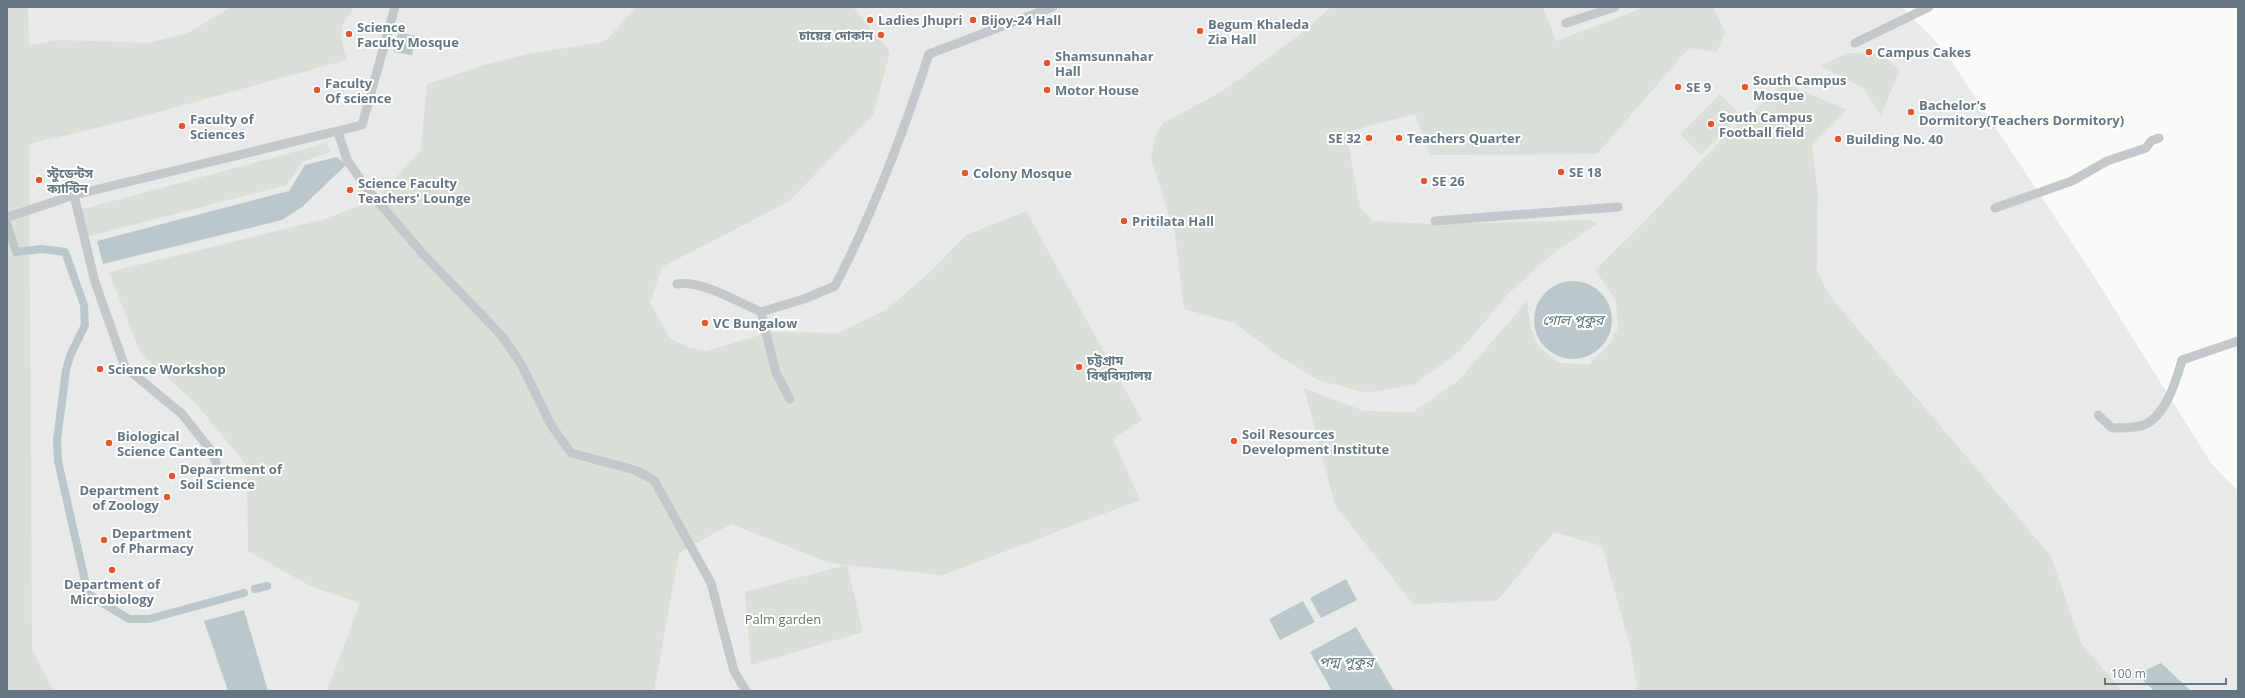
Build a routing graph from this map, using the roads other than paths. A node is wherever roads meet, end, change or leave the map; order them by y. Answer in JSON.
{"nodes":[{"id":1,"x":395,"y":7,"type":"edge"},
{"id":2,"x":1053,"y":7,"type":"edge"},
{"id":3,"x":1615,"y":7,"type":"edge"},
{"id":4,"x":1929,"y":7,"type":"edge"},
{"id":5,"x":1566,"y":23,"type":"dead end"},
{"id":6,"x":1855,"y":43,"type":"dead end"},
{"id":7,"x":338,"y":132,"type":"junction"},
{"id":8,"x":2159,"y":138,"type":"dead end"},
{"id":9,"x":74,"y":195,"type":"junction"},
{"id":10,"x":1618,"y":207,"type":"dead end"},
{"id":11,"x":1995,"y":208,"type":"dead end"},
{"id":12,"x":8,"y":217,"type":"dead end"},
{"id":13,"x":1435,"y":221,"type":"dead end"},
{"id":14,"x":677,"y":284,"type":"dead end"},
{"id":15,"x":761,"y":312,"type":"junction"},
{"id":16,"x":2238,"y":341,"type":"edge"},
{"id":17,"x":790,"y":399,"type":"dead end"},
{"id":18,"x":2098,"y":415,"type":"dead end"},
{"id":19,"x":216,"y":462,"type":"dead end"},
{"id":20,"x":746,"y":691,"type":"edge"}],
"edges":[{"from":1,"to":7,"type":"street"},
{"from":2,"to":15,"type":"street"},
{"from":3,"to":5,"type":"street"},
{"from":4,"to":6,"type":"street"},
{"from":7,"to":9,"type":"street"},
{"from":7,"to":20,"type":"street"},
{"from":8,"to":11,"type":"street"},
{"from":9,"to":12,"type":"street"},
{"from":9,"to":19,"type":"street"},
{"from":10,"to":13,"type":"street"},
{"from":14,"to":15,"type":"street"},
{"from":15,"to":17,"type":"street"},
{"from":16,"to":18,"type":"street"}]}
